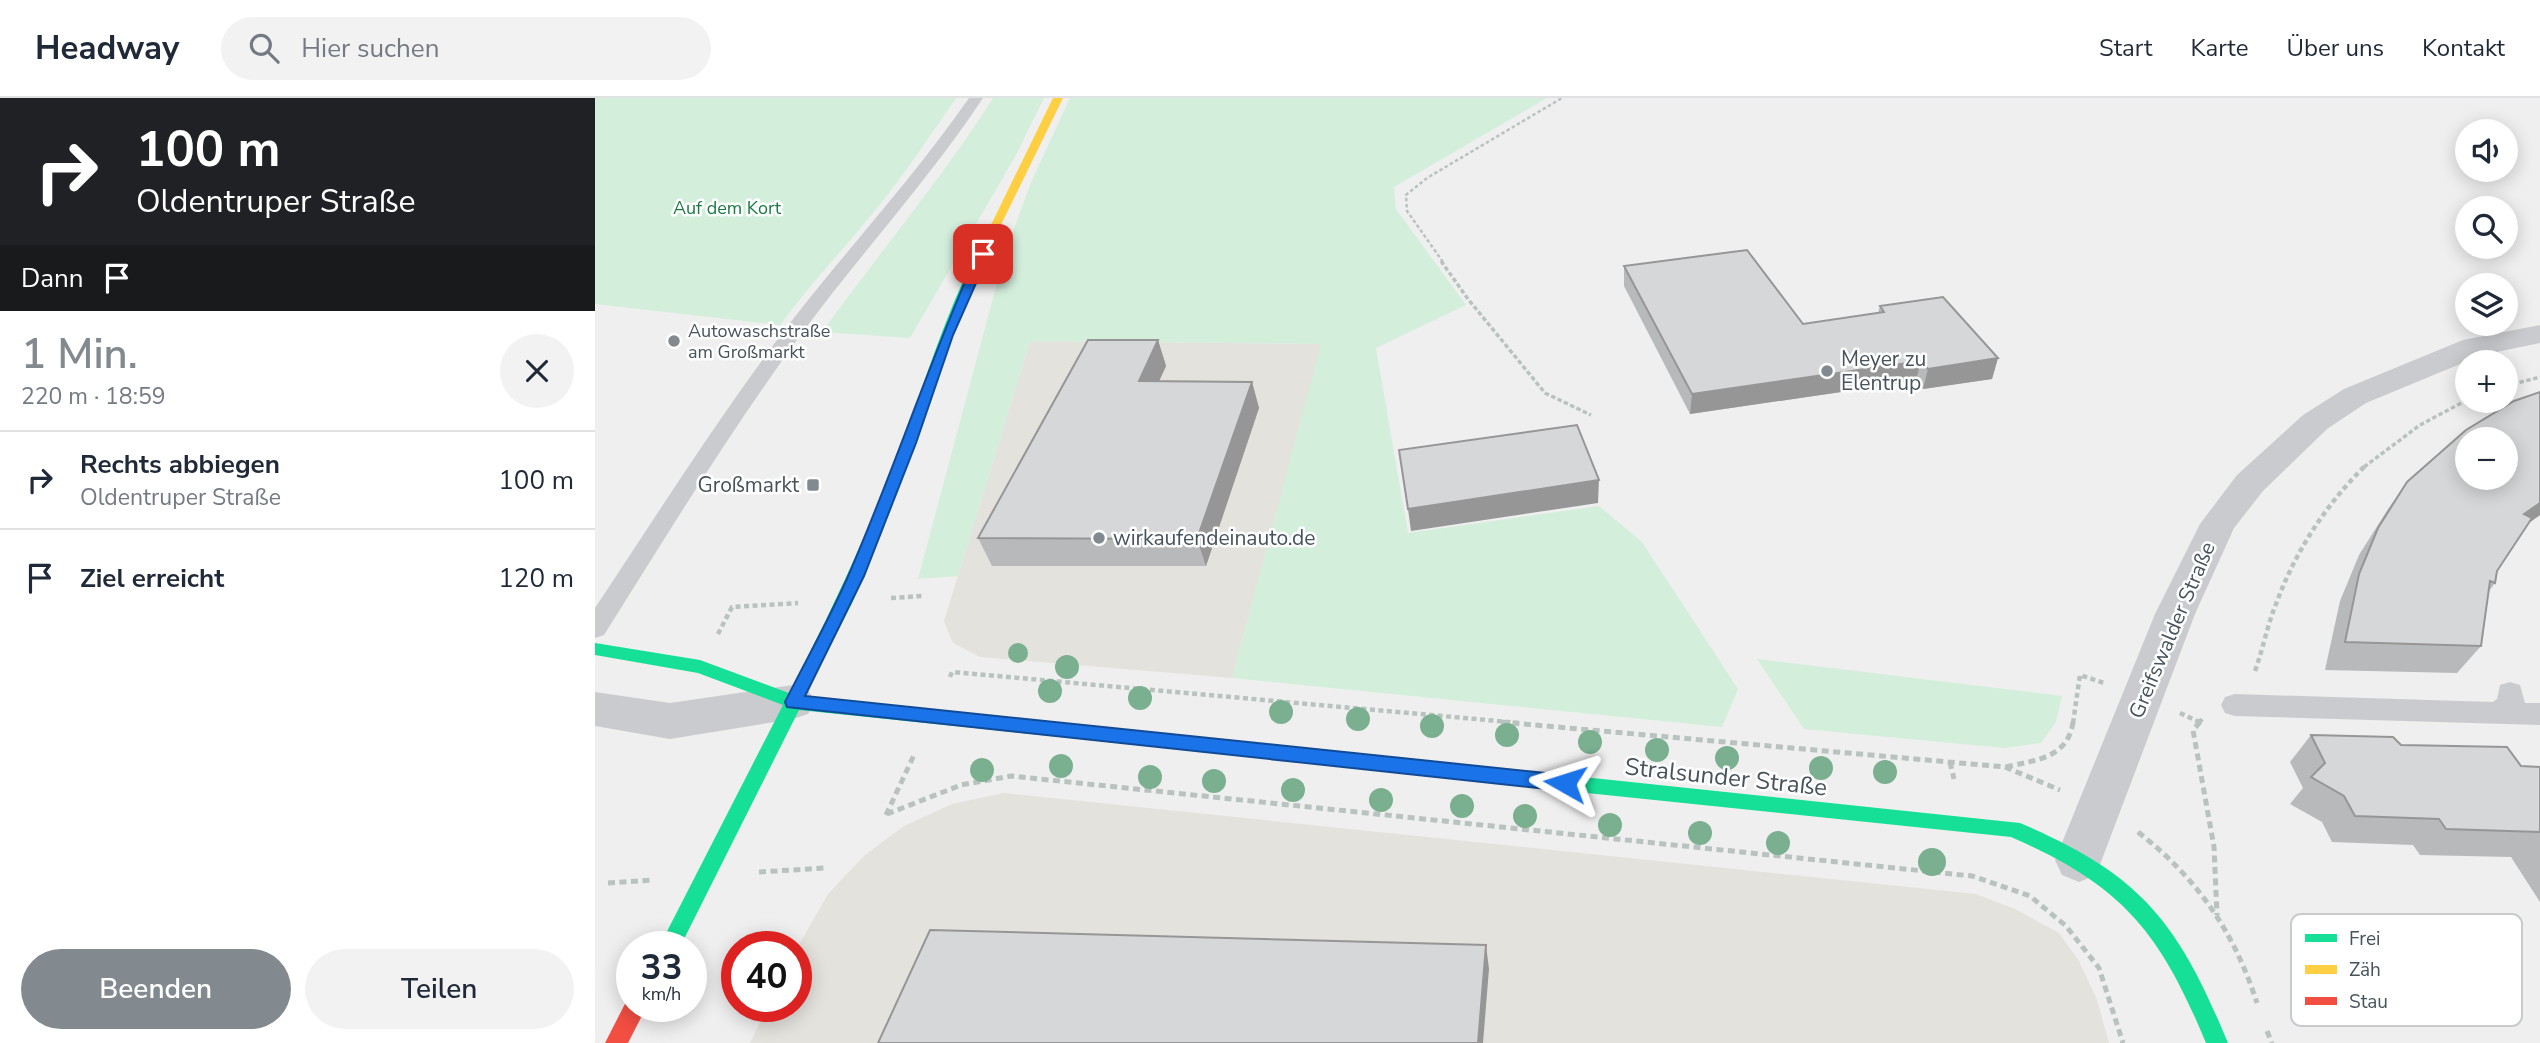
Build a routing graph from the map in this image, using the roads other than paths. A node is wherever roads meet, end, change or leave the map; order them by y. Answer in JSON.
{"nodes":[{"id":1,"x":976,"y":98,"type":"edge"},
{"id":2,"x":1058,"y":98,"type":"edge"},
{"id":3,"x":2540,"y":334,"type":"edge"},
{"id":4,"x":595,"y":628,"type":"edge"},
{"id":5,"x":595,"y":649,"type":"edge"},
{"id":6,"x":793,"y":702,"type":"junction"},
{"id":7,"x":2235,"y":705,"type":"road end"},
{"id":8,"x":595,"y":709,"type":"edge"},
{"id":9,"x":2540,"y":714,"type":"edge"},
{"id":10,"x":2079,"y":860,"type":"junction"},
{"id":11,"x":677,"y":931,"type":"edge"},
{"id":12,"x":627,"y":1022,"type":"edge"},
{"id":13,"x":616,"y":1043,"type":"edge"},
{"id":14,"x":2217,"y":1043,"type":"edge"}],
"edges":[{"from":1,"to":4,"type":"lane"},
{"from":2,"to":6,"type":"street"},
{"from":3,"to":10,"type":"street","name":"Greifswalder Straße"},
{"from":5,"to":6,"type":"street","name":"Stralsunder Straße"},
{"from":6,"to":8,"type":"street"},
{"from":6,"to":10,"type":"street","name":"Stralsunder Straße"},
{"from":6,"to":11,"type":"street"},
{"from":7,"to":9,"type":"lane"},
{"from":10,"to":14,"type":"street","name":"Stralsunder Straße"},
{"from":12,"to":13,"type":"street"}]}
